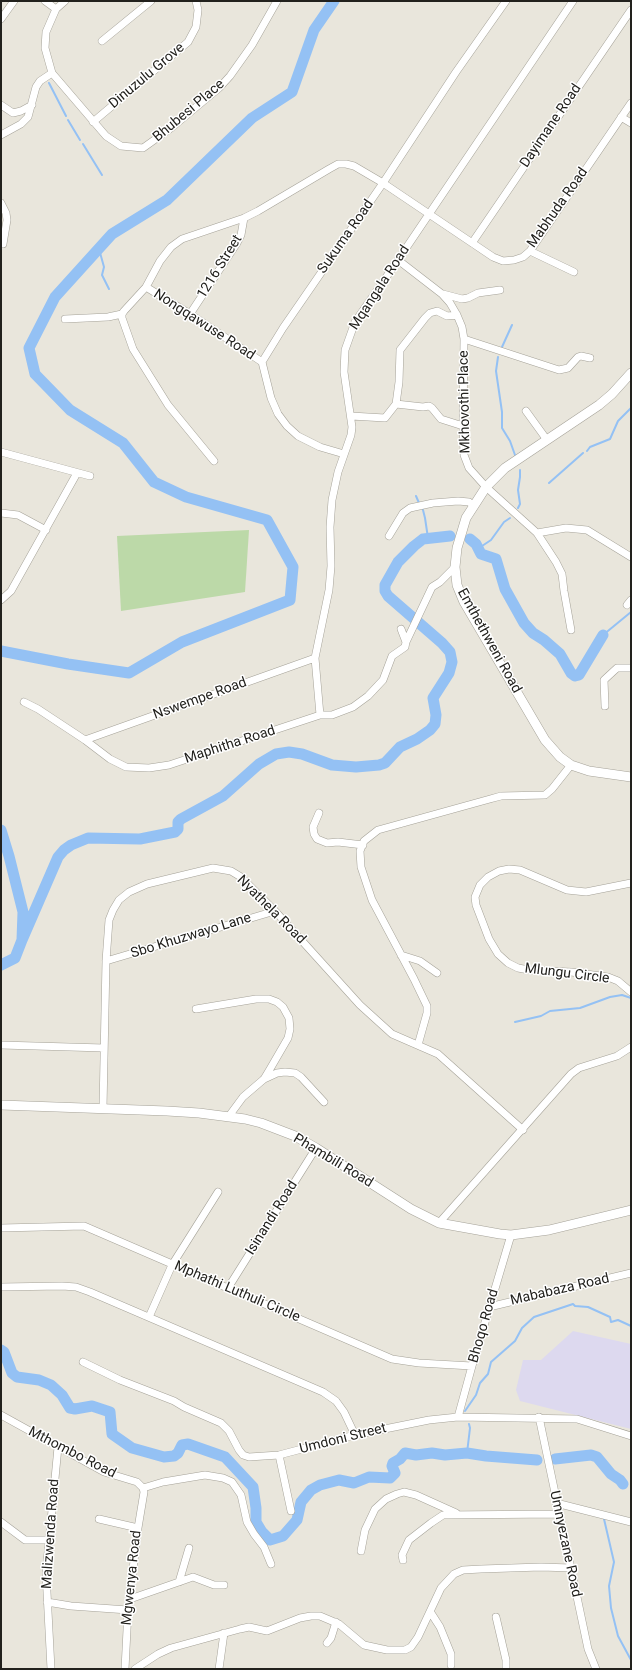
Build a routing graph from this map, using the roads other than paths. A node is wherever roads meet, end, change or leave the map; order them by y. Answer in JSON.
{"nodes":[{"id":1,"x":14,"y":1,"type":"edge"},
{"id":2,"x":45,"y":1,"type":"edge"},
{"id":3,"x":65,"y":1,"type":"edge"},
{"id":4,"x":151,"y":1,"type":"edge"},
{"id":5,"x":196,"y":1,"type":"edge"},
{"id":6,"x":277,"y":1,"type":"edge"},
{"id":7,"x":506,"y":1,"type":"edge"},
{"id":8,"x":573,"y":1,"type":"edge"},
{"id":9,"x":56,"y":9,"type":"junction"},
{"id":10,"x":631,"y":10,"type":"edge"},
{"id":11,"x":1,"y":18,"type":"edge"},
{"id":12,"x":102,"y":42,"type":"dead end"},
{"id":13,"x":52,"y":73,"type":"junction"},
{"id":14,"x":631,"y":103,"type":"edge"},
{"id":15,"x":1,"y":105,"type":"edge"},
{"id":16,"x":32,"y":105,"type":"junction"},
{"id":17,"x":622,"y":117,"type":"junction"},
{"id":18,"x":93,"y":122,"type":"junction"},
{"id":19,"x":631,"y":123,"type":"edge"},
{"id":20,"x":1,"y":135,"type":"edge"},
{"id":21,"x":383,"y":183,"type":"junction"},
{"id":22,"x":1,"y":203,"type":"edge"},
{"id":23,"x":428,"y":215,"type":"junction"},
{"id":24,"x":244,"y":218,"type":"junction"},
{"id":25,"x":472,"y":243,"type":"junction"},
{"id":26,"x":3,"y":244,"type":"dead end"},
{"id":27,"x":530,"y":251,"type":"junction"},
{"id":28,"x":398,"y":260,"type":"junction"},
{"id":29,"x":574,"y":272,"type":"dead end"},
{"id":30,"x":146,"y":288,"type":"junction"},
{"id":31,"x":500,"y":290,"type":"dead end"},
{"id":32,"x":442,"y":294,"type":"junction"},
{"id":33,"x":123,"y":312,"type":"junction"},
{"id":34,"x":190,"y":314,"type":"junction"},
{"id":35,"x":457,"y":315,"type":"junction"},
{"id":36,"x":65,"y":319,"type":"dead end"},
{"id":37,"x":464,"y":339,"type":"junction"},
{"id":38,"x":590,"y":358,"type":"dead end"},
{"id":39,"x":262,"y":362,"type":"junction"},
{"id":40,"x":631,"y":373,"type":"edge"},
{"id":41,"x":396,"y":404,"type":"junction"},
{"id":42,"x":526,"y":412,"type":"dead end"},
{"id":43,"x":352,"y":416,"type":"junction"},
{"id":44,"x":463,"y":426,"type":"junction"},
{"id":45,"x":547,"y":440,"type":"junction"},
{"id":46,"x":1,"y":452,"type":"edge"},
{"id":47,"x":344,"y":454,"type":"junction"},
{"id":48,"x":214,"y":461,"type":"dead end"},
{"id":49,"x":77,"y":473,"type":"junction"},
{"id":50,"x":90,"y":476,"type":"dead end"},
{"id":51,"x":486,"y":487,"type":"junction"},
{"id":52,"x":473,"y":505,"type":"junction"},
{"id":53,"x":1,"y":513,"type":"edge"},
{"id":54,"x":46,"y":530,"type":"junction"},
{"id":55,"x":536,"y":532,"type":"junction"},
{"id":56,"x":389,"y":536,"type":"dead end"},
{"id":57,"x":631,"y":557,"type":"edge"},
{"id":58,"x":455,"y":567,"type":"junction"},
{"id":59,"x":1,"y":600,"type":"edge"},
{"id":60,"x":400,"y":630,"type":"dead end"},
{"id":61,"x":571,"y":630,"type":"dead end"},
{"id":62,"x":406,"y":642,"type":"junction"},
{"id":63,"x":315,"y":658,"type":"junction"},
{"id":64,"x":631,"y":668,"type":"edge"},
{"id":65,"x":24,"y":702,"type":"dead end"},
{"id":66,"x":605,"y":706,"type":"dead end"},
{"id":67,"x":320,"y":715,"type":"junction"},
{"id":68,"x":85,"y":740,"type":"junction"},
{"id":69,"x":571,"y":765,"type":"junction"},
{"id":70,"x":631,"y":777,"type":"edge"},
{"id":71,"x":319,"y":813,"type":"dead end"},
{"id":72,"x":362,"y":845,"type":"junction"},
{"id":73,"x":631,"y":883,"type":"edge"},
{"id":74,"x":275,"y":911,"type":"junction"},
{"id":75,"x":401,"y":955,"type":"junction"},
{"id":76,"x":106,"y":961,"type":"junction"},
{"id":77,"x":437,"y":973,"type":"dead end"},
{"id":78,"x":631,"y":990,"type":"edge"},
{"id":79,"x":196,"y":1008,"type":"dead end"},
{"id":80,"x":1,"y":1045,"type":"edge"},
{"id":81,"x":418,"y":1045,"type":"junction"},
{"id":82,"x":631,"y":1047,"type":"edge"},
{"id":83,"x":104,"y":1048,"type":"junction"},
{"id":84,"x":264,"y":1079,"type":"junction"},
{"id":85,"x":324,"y":1102,"type":"dead end"},
{"id":86,"x":1,"y":1105,"type":"edge"},
{"id":87,"x":103,"y":1108,"type":"junction"},
{"id":88,"x":229,"y":1116,"type":"junction"},
{"id":89,"x":523,"y":1130,"type":"junction"},
{"id":90,"x":316,"y":1148,"type":"junction"},
{"id":91,"x":218,"y":1192,"type":"dead end"},
{"id":92,"x":631,"y":1210,"type":"edge"},
{"id":93,"x":439,"y":1223,"type":"junction"},
{"id":94,"x":1,"y":1228,"type":"edge"},
{"id":95,"x":511,"y":1234,"type":"junction"},
{"id":96,"x":172,"y":1265,"type":"junction"},
{"id":97,"x":631,"y":1273,"type":"edge"},
{"id":98,"x":1,"y":1287,"type":"edge"},
{"id":99,"x":228,"y":1288,"type":"junction"},
{"id":100,"x":489,"y":1307,"type":"junction"},
{"id":101,"x":149,"y":1317,"type":"junction"},
{"id":102,"x":83,"y":1362,"type":"dead end"},
{"id":103,"x":472,"y":1366,"type":"junction"},
{"id":104,"x":1,"y":1415,"type":"edge"},
{"id":105,"x":458,"y":1417,"type":"junction"},
{"id":106,"x":539,"y":1417,"type":"junction"},
{"id":107,"x":355,"y":1435,"type":"junction"},
{"id":108,"x":631,"y":1436,"type":"edge"},
{"id":109,"x":58,"y":1447,"type":"junction"},
{"id":110,"x":278,"y":1455,"type":"junction"},
{"id":111,"x":143,"y":1488,"type":"junction"},
{"id":112,"x":556,"y":1503,"type":"junction"},
{"id":113,"x":291,"y":1511,"type":"dead end"},
{"id":114,"x":458,"y":1514,"type":"junction"},
{"id":115,"x":559,"y":1514,"type":"junction"},
{"id":116,"x":99,"y":1519,"type":"dead end"},
{"id":117,"x":1,"y":1522,"type":"edge"},
{"id":118,"x":631,"y":1522,"type":"edge"},
{"id":119,"x":138,"y":1528,"type":"junction"},
{"id":120,"x":49,"y":1540,"type":"junction"},
{"id":121,"x":189,"y":1548,"type":"dead end"},
{"id":122,"x":360,"y":1551,"type":"dead end"},
{"id":123,"x":403,"y":1560,"type":"dead end"},
{"id":124,"x":271,"y":1564,"type":"dead end"},
{"id":125,"x":571,"y":1568,"type":"junction"},
{"id":126,"x":179,"y":1582,"type":"junction"},
{"id":127,"x":224,"y":1585,"type":"dead end"},
{"id":128,"x":130,"y":1599,"type":"junction"},
{"id":129,"x":47,"y":1602,"type":"junction"},
{"id":130,"x":128,"y":1610,"type":"junction"},
{"id":131,"x":431,"y":1612,"type":"junction"},
{"id":132,"x":496,"y":1616,"type":"dead end"},
{"id":133,"x":336,"y":1622,"type":"junction"},
{"id":134,"x":227,"y":1632,"type":"junction"},
{"id":135,"x":327,"y":1643,"type":"dead end"},
{"id":136,"x":451,"y":1665,"type":"dead end"},
{"id":137,"x":51,"y":1669,"type":"edge"},
{"id":138,"x":125,"y":1669,"type":"edge"},
{"id":139,"x":135,"y":1669,"type":"edge"},
{"id":140,"x":220,"y":1669,"type":"edge"},
{"id":141,"x":506,"y":1669,"type":"edge"},
{"id":142,"x":596,"y":1669,"type":"edge"}],
"edges":[{"from":1,"to":11,"type":"street"},
{"from":2,"to":9,"type":"street"},
{"from":3,"to":9,"type":"street","name":"Bhubesi Place"},
{"from":4,"to":12,"type":"street"},
{"from":5,"to":18,"type":"street","name":"Dinuzulu Grove"},
{"from":6,"to":18,"type":"street","name":"Bhubesi Place"},
{"from":7,"to":21,"type":"street","name":"Sukuma Road"},
{"from":8,"to":23,"type":"street","name":"Mqangala Road"},
{"from":9,"to":13,"type":"street","name":"Bhubesi Place"},
{"from":10,"to":25,"type":"street","name":"Dayimane Road"},
{"from":13,"to":16,"type":"street"},
{"from":13,"to":18,"type":"street","name":"Bhubesi Place"},
{"from":14,"to":17,"type":"street","name":"Mabhuda Road"},
{"from":15,"to":16,"type":"street"},
{"from":16,"to":20,"type":"street"},
{"from":17,"to":19,"type":"street"},
{"from":17,"to":27,"type":"street","name":"Mabhuda Road"},
{"from":21,"to":23,"type":"street","name":"Mabhuda Road"},
{"from":21,"to":24,"type":"street","name":"Nongqawuse Road"},
{"from":21,"to":39,"type":"street","name":"Sukuma Road"},
{"from":22,"to":26,"type":"street"},
{"from":23,"to":25,"type":"street","name":"Mabhuda Road"},
{"from":23,"to":28,"type":"street","name":"Mqangala Road"},
{"from":24,"to":30,"type":"street","name":"Nongqawuse Road"},
{"from":24,"to":34,"type":"street","name":"1216 Street"},
{"from":25,"to":27,"type":"street","name":"Mabhuda Road"},
{"from":27,"to":29,"type":"street"},
{"from":28,"to":32,"type":"street","name":"Mkhovothi Place"},
{"from":28,"to":43,"type":"street","name":"Mqangala Road"},
{"from":30,"to":33,"type":"street","name":"Nongqawuse Road"},
{"from":30,"to":34,"type":"street","name":"Nongqawuse Road"},
{"from":31,"to":32,"type":"street"},
{"from":32,"to":35,"type":"street","name":"Mkhovothi Place"},
{"from":33,"to":36,"type":"street"},
{"from":33,"to":48,"type":"street"},
{"from":34,"to":39,"type":"street","name":"Nongqawuse Road"},
{"from":35,"to":37,"type":"street","name":"Mkhovothi Place"},
{"from":35,"to":41,"type":"street"},
{"from":37,"to":38,"type":"street"},
{"from":37,"to":44,"type":"street","name":"Mkhovothi Place"},
{"from":39,"to":47,"type":"street"},
{"from":40,"to":45,"type":"street","name":"Emthethweni Road"},
{"from":41,"to":43,"type":"street"},
{"from":41,"to":44,"type":"street"},
{"from":42,"to":45,"type":"street"},
{"from":43,"to":47,"type":"street","name":"Mqangala Road"},
{"from":44,"to":51,"type":"street","name":"Mkhovothi Place"},
{"from":45,"to":51,"type":"street","name":"Emthethweni Road"},
{"from":46,"to":49,"type":"street"},
{"from":47,"to":63,"type":"street","name":"Mqangala Road"},
{"from":49,"to":50,"type":"street"},
{"from":49,"to":54,"type":"street"},
{"from":51,"to":52,"type":"street","name":"Emthethweni Road"},
{"from":51,"to":55,"type":"street","name":"Mkhovothi Place"},
{"from":52,"to":56,"type":"street"},
{"from":52,"to":58,"type":"street","name":"Emthethweni Road"},
{"from":53,"to":54,"type":"street"},
{"from":54,"to":59,"type":"street"},
{"from":55,"to":57,"type":"street"},
{"from":55,"to":61,"type":"street","name":"Mkhovothi Place"},
{"from":58,"to":62,"type":"street","name":"Maphitha Road"},
{"from":58,"to":69,"type":"street","name":"Emthethweni Road"},
{"from":60,"to":62,"type":"street"},
{"from":62,"to":67,"type":"street","name":"Maphitha Road"},
{"from":63,"to":67,"type":"street","name":"Mqangala Road"},
{"from":63,"to":68,"type":"street","name":"Nswempe Road"},
{"from":64,"to":66,"type":"street"},
{"from":65,"to":68,"type":"street","name":"Maphitha Road"},
{"from":67,"to":68,"type":"street","name":"Maphitha Road"},
{"from":69,"to":70,"type":"street","name":"Emthethweni Road"},
{"from":69,"to":72,"type":"street"},
{"from":71,"to":72,"type":"street"},
{"from":72,"to":75,"type":"street"},
{"from":73,"to":78,"type":"street","name":"Mlungu Circle"},
{"from":74,"to":76,"type":"street","name":"Sbo Khuzwayo Lane"},
{"from":74,"to":76,"type":"street","name":"Nyathela Road"},
{"from":74,"to":81,"type":"street","name":"Nyathela Road"},
{"from":75,"to":77,"type":"street"},
{"from":75,"to":81,"type":"street"},
{"from":76,"to":83,"type":"street","name":"Nyathela Road"},
{"from":79,"to":84,"type":"street"},
{"from":80,"to":83,"type":"street"},
{"from":81,"to":89,"type":"street","name":"Nyathela Road"},
{"from":82,"to":89,"type":"street"},
{"from":83,"to":87,"type":"street","name":"Nyathela Road"},
{"from":84,"to":85,"type":"street"},
{"from":84,"to":88,"type":"street"},
{"from":86,"to":87,"type":"street","name":"Phambili Road"},
{"from":87,"to":88,"type":"street","name":"Phambili Road"},
{"from":88,"to":90,"type":"street","name":"Phambili Road"},
{"from":89,"to":93,"type":"street"},
{"from":90,"to":93,"type":"street","name":"Phambili Road"},
{"from":90,"to":99,"type":"street","name":"Isinandi Road"},
{"from":91,"to":96,"type":"street"},
{"from":92,"to":95,"type":"street","name":"Phambili Road"},
{"from":93,"to":95,"type":"street","name":"Phambili Road"},
{"from":94,"to":96,"type":"street","name":"Mphathi Luthuli Circle"},
{"from":95,"to":100,"type":"street","name":"Bhoqo Road"},
{"from":96,"to":99,"type":"street","name":"Mphathi Luthuli Circle"},
{"from":96,"to":101,"type":"street"},
{"from":97,"to":100,"type":"street","name":"Mababaza Road"},
{"from":98,"to":101,"type":"street"},
{"from":99,"to":103,"type":"street","name":"Mphathi Luthuli Circle"},
{"from":100,"to":103,"type":"street","name":"Bhoqo Road"},
{"from":101,"to":107,"type":"street"},
{"from":102,"to":110,"type":"street","name":"Umdoni Street"},
{"from":103,"to":105,"type":"street","name":"Bhoqo Road"},
{"from":104,"to":109,"type":"street","name":"Mthombo Road"},
{"from":105,"to":106,"type":"street","name":"Umdoni Street"},
{"from":105,"to":107,"type":"street","name":"Umdoni Street"},
{"from":106,"to":108,"type":"street","name":"Umdoni Street"},
{"from":106,"to":112,"type":"street","name":"Umnyezane Road"},
{"from":107,"to":110,"type":"street","name":"Umdoni Street"},
{"from":109,"to":111,"type":"street","name":"Mthombo Road"},
{"from":109,"to":120,"type":"street","name":"Malizwenda Road"},
{"from":110,"to":113,"type":"street"},
{"from":111,"to":119,"type":"street","name":"Mgwenya Road"},
{"from":111,"to":124,"type":"street"},
{"from":112,"to":115,"type":"street","name":"Umnyezane Road"},
{"from":112,"to":118,"type":"street"},
{"from":114,"to":115,"type":"street"},
{"from":114,"to":122,"type":"street"},
{"from":114,"to":123,"type":"street"},
{"from":115,"to":125,"type":"street","name":"Umnyezane Road"},
{"from":116,"to":119,"type":"street"},
{"from":117,"to":120,"type":"street"},
{"from":119,"to":128,"type":"street","name":"Mgwenya Road"},
{"from":120,"to":129,"type":"street","name":"Malizwenda Road"},
{"from":121,"to":126,"type":"street"},
{"from":125,"to":131,"type":"street"},
{"from":125,"to":142,"type":"street","name":"Umnyezane Road"},
{"from":126,"to":127,"type":"street"},
{"from":126,"to":128,"type":"street"},
{"from":128,"to":130,"type":"street","name":"Mgwenya Road"},
{"from":129,"to":130,"type":"street"},
{"from":129,"to":137,"type":"street","name":"Malizwenda Road"},
{"from":130,"to":138,"type":"street","name":"Mgwenya Road"},
{"from":131,"to":133,"type":"street"},
{"from":131,"to":136,"type":"street"},
{"from":132,"to":141,"type":"street"},
{"from":133,"to":134,"type":"street"},
{"from":133,"to":135,"type":"street"},
{"from":134,"to":139,"type":"street"},
{"from":134,"to":140,"type":"street"}]}
